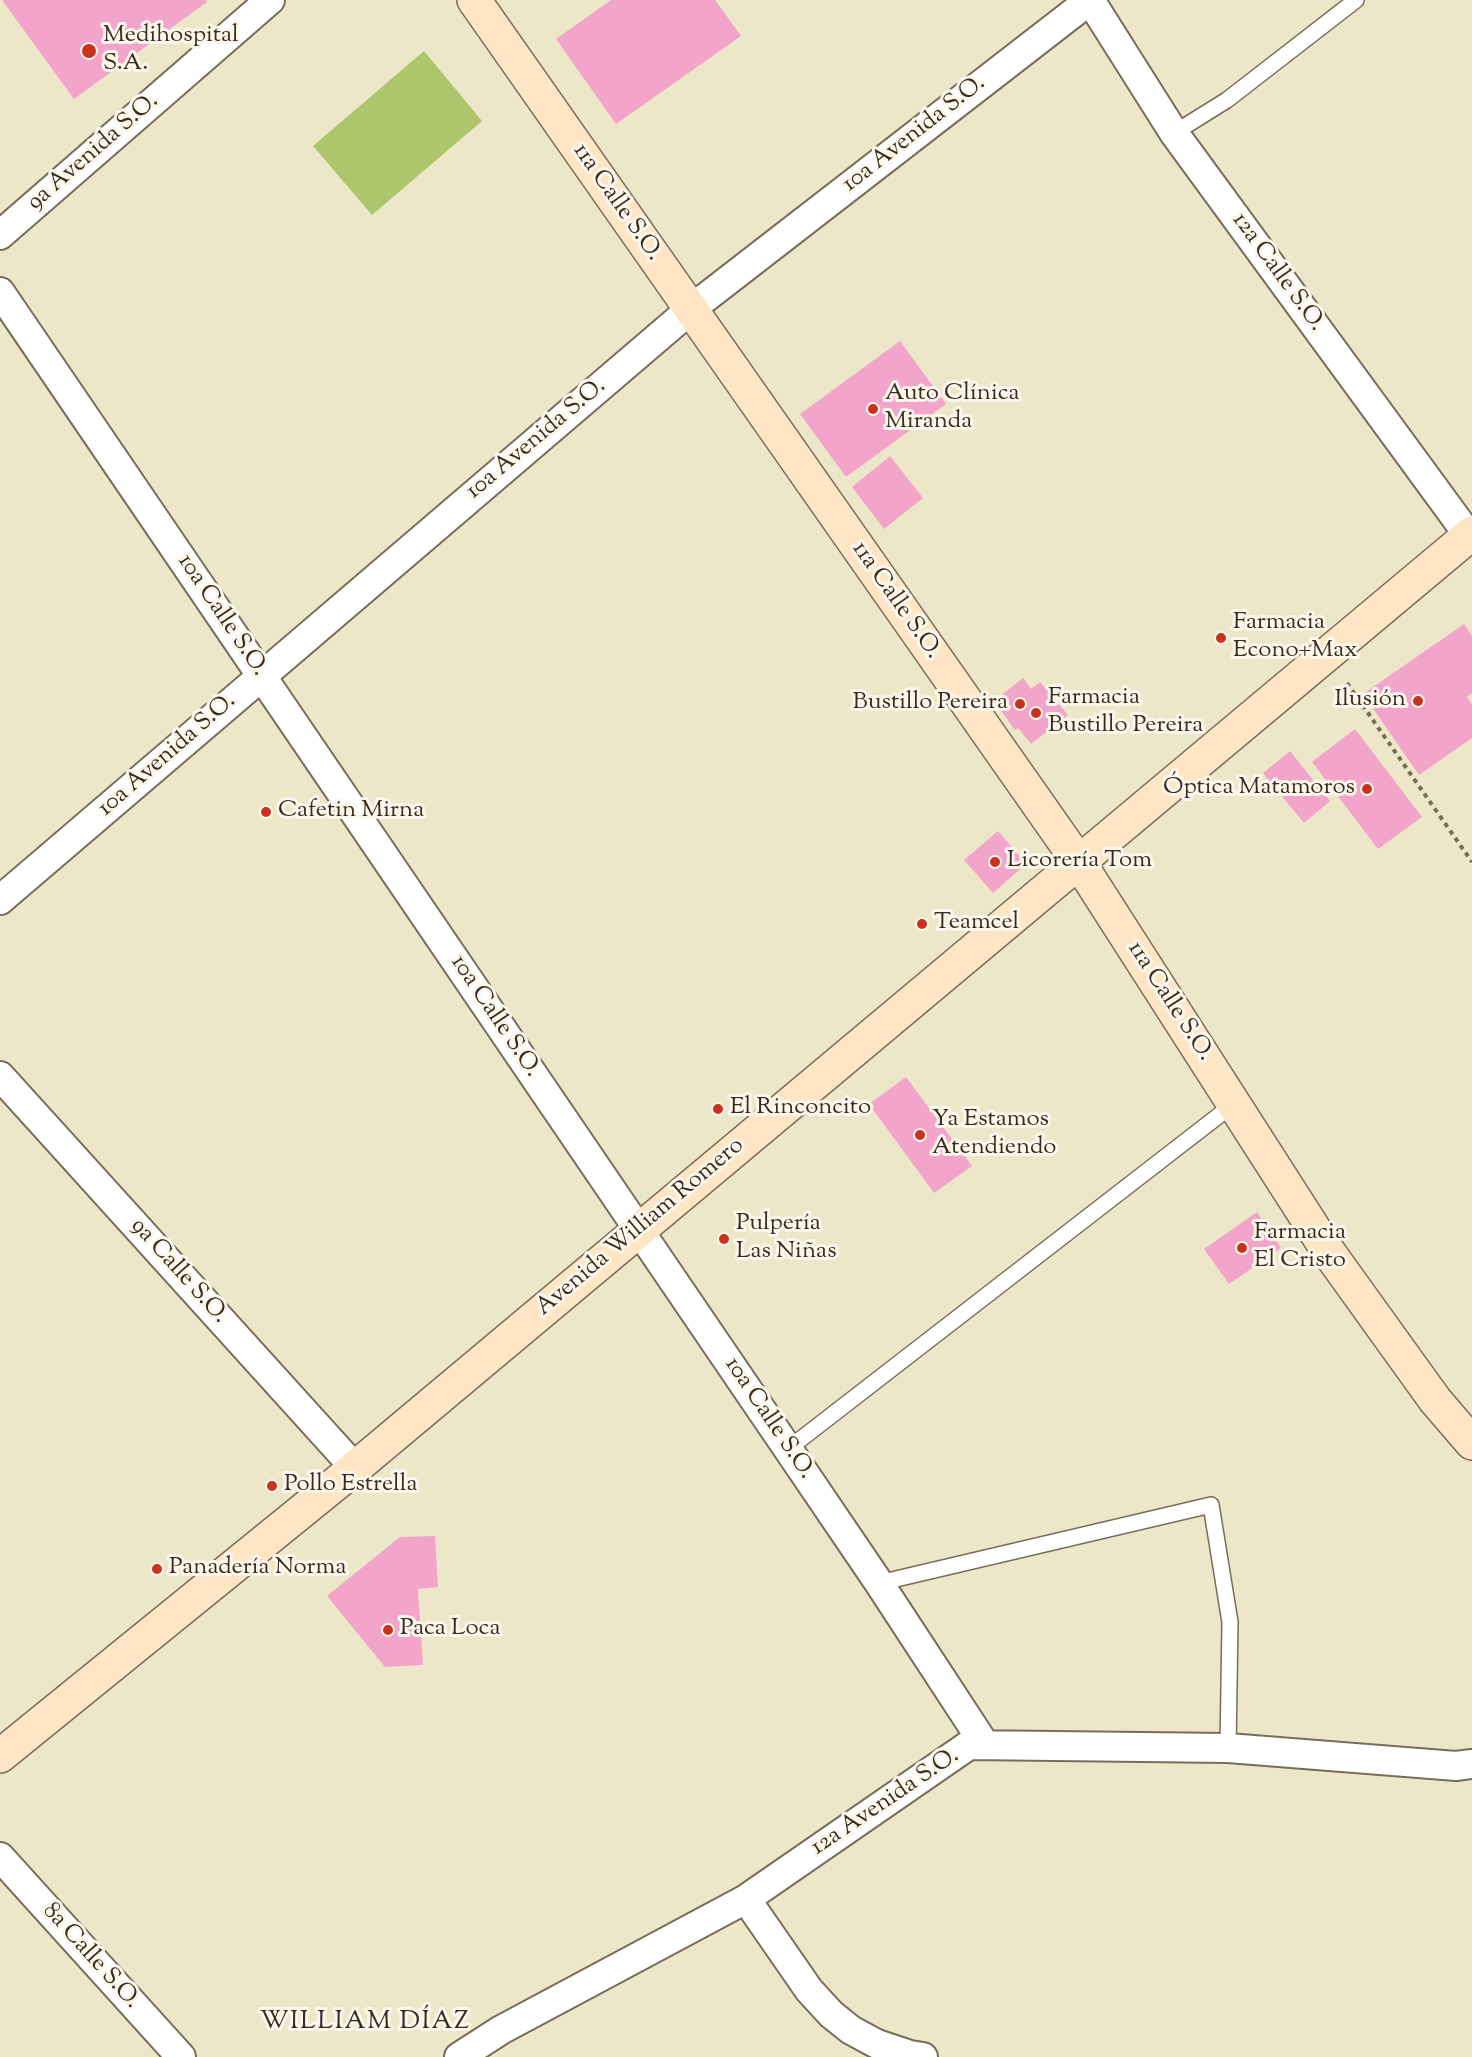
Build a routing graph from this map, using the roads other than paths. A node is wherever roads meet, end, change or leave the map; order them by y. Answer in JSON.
{"nodes":[{"id":1,"x":270,"y":0,"type":"edge"},
{"id":2,"x":474,"y":0,"type":"edge"},
{"id":3,"x":1090,"y":0,"type":"edge"},
{"id":4,"x":1356,"y":0,"type":"edge"},
{"id":5,"x":1174,"y":133,"type":"junction"},
{"id":6,"x":0,"y":235,"type":"edge"},
{"id":7,"x":0,"y":292,"type":"edge"},
{"id":8,"x":691,"y":309,"type":"junction"},
{"id":9,"x":1471,"y":536,"type":"edge"},
{"id":10,"x":262,"y":676,"type":"junction"},
{"id":11,"x":1078,"y":861,"type":"junction"},
{"id":12,"x":0,"y":900,"type":"edge"},
{"id":13,"x":0,"y":1076,"type":"edge"},
{"id":14,"x":1235,"y":1103,"type":"junction"},
{"id":15,"x":639,"y":1230,"type":"junction"},
{"id":16,"x":1472,"y":1443,"type":"edge"},
{"id":17,"x":788,"y":1449,"type":"junction"},
{"id":18,"x":355,"y":1468,"type":"junction"},
{"id":19,"x":879,"y":1583,"type":"junction"},
{"id":20,"x":985,"y":1745,"type":"junction"},
{"id":21,"x":1228,"y":1748,"type":"junction"},
{"id":22,"x":0,"y":1756,"type":"edge"},
{"id":23,"x":1472,"y":1764,"type":"edge"},
{"id":24,"x":0,"y":1857,"type":"edge"},
{"id":25,"x":746,"y":1899,"type":"junction"},
{"id":26,"x":181,"y":2057,"type":"edge"},
{"id":27,"x":459,"y":2057,"type":"edge"},
{"id":28,"x":923,"y":2057,"type":"edge"}],
"edges":[{"from":1,"to":6,"type":"street","name":"9a Avenida S.O."},
{"from":2,"to":8,"type":"main road","name":"11a Calle S.O."},
{"from":3,"to":5,"type":"street","name":"12a Calle S.O."},
{"from":3,"to":8,"type":"street","name":"10a Avenida S.O."},
{"from":4,"to":5,"type":"lane"},
{"from":5,"to":9,"type":"street","name":"12a Calle S.O."},
{"from":7,"to":10,"type":"street","name":"10a Calle S.O."},
{"from":8,"to":10,"type":"street","name":"10a Avenida S.O."},
{"from":8,"to":11,"type":"main road","name":"11a Calle S.O."},
{"from":9,"to":11,"type":"main road","name":"Avenida William Romero"},
{"from":10,"to":12,"type":"street","name":"10a Avenida S.O."},
{"from":10,"to":15,"type":"street","name":"10a Calle S.O."},
{"from":11,"to":14,"type":"main road","name":"11a Calle S.O."},
{"from":11,"to":15,"type":"main road","name":"Avenida William Romero"},
{"from":13,"to":18,"type":"street","name":"9a Calle S.O."},
{"from":14,"to":16,"type":"main road","name":"11a Calle S.O."},
{"from":14,"to":17,"type":"lane"},
{"from":15,"to":17,"type":"street","name":"10a Calle S.O."},
{"from":15,"to":18,"type":"main road","name":"Avenida William Romero"},
{"from":17,"to":19,"type":"street","name":"10a Calle S.O."},
{"from":18,"to":22,"type":"main road","name":"Avenida William Romero"},
{"from":19,"to":20,"type":"street","name":"10a Calle S.O."},
{"from":19,"to":21,"type":"lane"},
{"from":20,"to":21,"type":"street","name":"12a Avenida S.O."},
{"from":20,"to":25,"type":"street","name":"12a Avenida S.O."},
{"from":21,"to":23,"type":"street","name":"12a Avenida S.O."},
{"from":24,"to":26,"type":"street","name":"8a Calle S.O."},
{"from":25,"to":27,"type":"street","name":"12a Avenida S.O."},
{"from":25,"to":28,"type":"street"}]}
